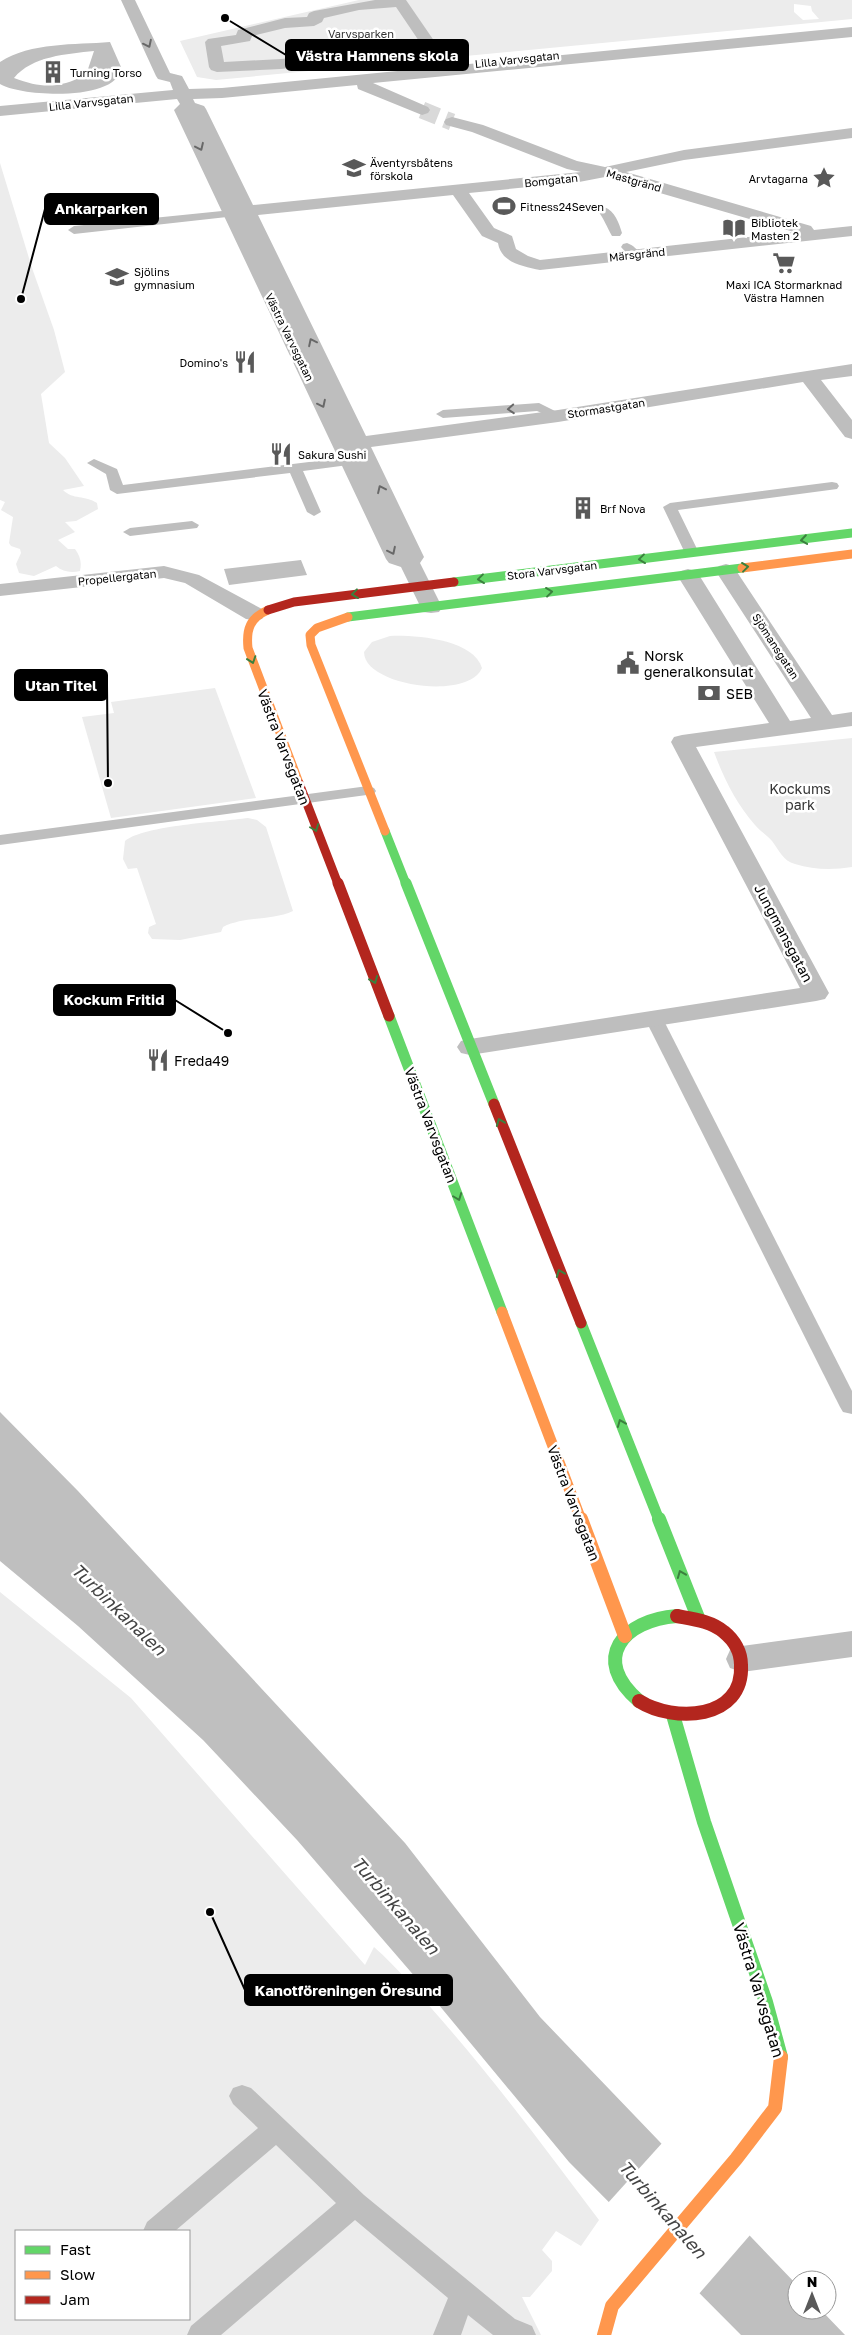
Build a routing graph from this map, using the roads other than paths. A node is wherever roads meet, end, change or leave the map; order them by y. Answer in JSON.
{"nodes":[{"id":1,"x":128,"y":0,"type":"edge"},
{"id":2,"x":852,"y":26,"type":"edge"},
{"id":3,"x":852,"y":32,"type":"edge"},
{"id":4,"x":217,"y":67,"type":"joint"},
{"id":5,"x":367,"y":78,"type":"junction"},
{"id":6,"x":181,"y":86,"type":"junction"},
{"id":7,"x":422,"y":110,"type":"tunnel mouth"},
{"id":8,"x":0,"y":111,"type":"edge"},
{"id":9,"x":452,"y":122,"type":"tunnel mouth"},
{"id":10,"x":852,"y":133,"type":"edge"},
{"id":11,"x":607,"y":172,"type":"junction"},
{"id":12,"x":458,"y":190,"type":"junction"},
{"id":13,"x":604,"y":211,"type":"dead end"},
{"id":14,"x":240,"y":212,"type":"junction"},
{"id":15,"x":74,"y":230,"type":"dead end"},
{"id":16,"x":852,"y":231,"type":"edge"},
{"id":17,"x":616,"y":233,"type":"dead end"},
{"id":18,"x":818,"y":234,"type":"junction"},
{"id":19,"x":852,"y":370,"type":"edge"},
{"id":20,"x":808,"y":376,"type":"junction"},
{"id":21,"x":443,"y":414,"type":"dead end"},
{"id":22,"x":558,"y":416,"type":"junction"},
{"id":23,"x":852,"y":433,"type":"edge"},
{"id":24,"x":359,"y":455,"type":"junction"},
{"id":25,"x":94,"y":463,"type":"dead end"},
{"id":26,"x":295,"y":469,"type":"junction"},
{"id":27,"x":832,"y":486,"type":"dead end"},
{"id":28,"x":314,"y":512,"type":"dead end"},
{"id":29,"x":192,"y":525,"type":"dead end"},
{"id":30,"x":130,"y":532,"type":"dead end"},
{"id":31,"x":852,"y":533,"type":"edge"},
{"id":32,"x":852,"y":554,"type":"edge"},
{"id":33,"x":690,"y":564,"type":"junction"},
{"id":34,"x":726,"y":570,"type":"junction"},
{"id":35,"x":421,"y":586,"type":"junction"},
{"id":36,"x":0,"y":590,"type":"edge"},
{"id":37,"x":431,"y":607,"type":"junction"},
{"id":38,"x":254,"y":614,"type":"junction"},
{"id":39,"x":852,"y":719,"type":"edge"},
{"id":40,"x":825,"y":722,"type":"junction"},
{"id":41,"x":783,"y":728,"type":"junction"},
{"id":42,"x":368,"y":792,"type":"junction"},
{"id":43,"x":304,"y":799,"type":"junction"},
{"id":44,"x":0,"y":840,"type":"edge"},
{"id":45,"x":654,"y":1019,"type":"junction"},
{"id":46,"x":470,"y":1047,"type":"junction"},
{"id":47,"x":850,"y":1407,"type":"dead end"},
{"id":48,"x":699,"y":1620,"type":"junction"},
{"id":49,"x":625,"y":1636,"type":"junction"},
{"id":50,"x":852,"y":1644,"type":"edge"},
{"id":51,"x":742,"y":1659,"type":"junction"},
{"id":52,"x":673,"y":1715,"type":"junction"},
{"id":53,"x":242,"y":2096,"type":"dead end"},
{"id":54,"x":276,"y":2129,"type":"junction"},
{"id":55,"x":354,"y":2204,"type":"junction"},
{"id":56,"x":157,"y":2230,"type":"edge"},
{"id":57,"x":463,"y":2294,"type":"junction"},
{"id":58,"x":201,"y":2335,"type":"edge"},
{"id":59,"x":447,"y":2335,"type":"edge"},
{"id":60,"x":522,"y":2335,"type":"edge"},
{"id":61,"x":604,"y":2335,"type":"edge"}],
"edges":[{"from":1,"to":6,"type":"street","one_way":true},
{"from":2,"to":6,"type":"street","name":"Lilla Varvsgatan"},
{"from":3,"to":5,"type":"street","name":"Lilla Varvsgatan"},
{"from":4,"to":4,"type":"street"},
{"from":5,"to":6,"type":"street","name":"Lilla Varvsgatan"},
{"from":5,"to":7,"type":"street"},
{"from":6,"to":8,"type":"street","name":"Lilla Varvsgatan"},
{"from":6,"to":14,"type":"street","name":"Västra Varvsgatan"},
{"from":9,"to":11,"type":"street","name":"Mastgränd"},
{"from":10,"to":11,"type":"street","name":"Bomgatan"},
{"from":11,"to":12,"type":"street","name":"Bomgatan"},
{"from":11,"to":18,"type":"street","name":"Mastgränd"},
{"from":12,"to":14,"type":"street","name":"Bomgatan"},
{"from":12,"to":18,"type":"street","name":"Märsgränd"},
{"from":13,"to":17,"type":"lane"},
{"from":14,"to":15,"type":"lane"},
{"from":14,"to":24,"type":"street","name":"Västra Varvsgatan"},
{"from":16,"to":18,"type":"street","name":"Märsgränd"},
{"from":19,"to":20,"type":"street","name":"Stormastgatan"},
{"from":20,"to":22,"type":"street","name":"Stormastgatan"},
{"from":20,"to":23,"type":"street"},
{"from":22,"to":21,"type":"lane","one_way":true},
{"from":22,"to":24,"type":"street","name":"Stormastgatan"},
{"from":24,"to":26,"type":"lane"},
{"from":24,"to":35,"type":"street","name":"Västra Varvsgatan"},
{"from":25,"to":26,"type":"lane"},
{"from":26,"to":28,"type":"lane"},
{"from":27,"to":33,"type":"lane"},
{"from":29,"to":30,"type":"lane"},
{"from":31,"to":33,"type":"street","name":"Stora Varvsgatan","one_way":true},
{"from":34,"to":32,"type":"street","name":"Stora Varvsgatan","one_way":true},
{"from":33,"to":34,"type":"street","name":"Stora Varvsgatan"},
{"from":33,"to":35,"type":"street","name":"Stora Varvsgatan","one_way":true},
{"from":37,"to":33,"type":"street","name":"Stora Varvsgatan","one_way":true},
{"from":33,"to":41,"type":"street"},
{"from":34,"to":40,"type":"street","name":"Sjömansgatan"},
{"from":35,"to":37,"type":"street","name":"Västra Varvsgatan"},
{"from":35,"to":38,"type":"street","name":"Stora Varvsgatan","one_way":true},
{"from":36,"to":38,"type":"street","name":"Propellergatan"},
{"from":37,"to":42,"type":"street","name":"Stora Varvsgatan"},
{"from":38,"to":43,"type":"street","name":"Västra Varvsgatan","one_way":true},
{"from":39,"to":40,"type":"street","name":"Jungmansgatan"},
{"from":40,"to":41,"type":"street","name":"Jungmansgatan"},
{"from":41,"to":45,"type":"street","name":"Jungmansgatan"},
{"from":42,"to":43,"type":"lane"},
{"from":42,"to":46,"type":"street"},
{"from":43,"to":44,"type":"lane"},
{"from":43,"to":49,"type":"street","name":"Västra Varvsgatan","one_way":true},
{"from":45,"to":46,"type":"street","name":"Jungmansgatan"},
{"from":45,"to":47,"type":"lane"},
{"from":48,"to":46,"type":"street","one_way":true},
{"from":48,"to":49,"type":"street"},
{"from":48,"to":51,"type":"street"},
{"from":49,"to":52,"type":"street"},
{"from":50,"to":51,"type":"street"},
{"from":51,"to":52,"type":"street"},
{"from":52,"to":61,"type":"street","name":"Västra Varvsgatan"},
{"from":53,"to":54,"type":"lane"},
{"from":54,"to":55,"type":"lane"},
{"from":54,"to":56,"type":"lane"},
{"from":55,"to":57,"type":"lane"},
{"from":55,"to":58,"type":"lane"},
{"from":57,"to":59,"type":"lane"},
{"from":57,"to":60,"type":"lane"}]}
